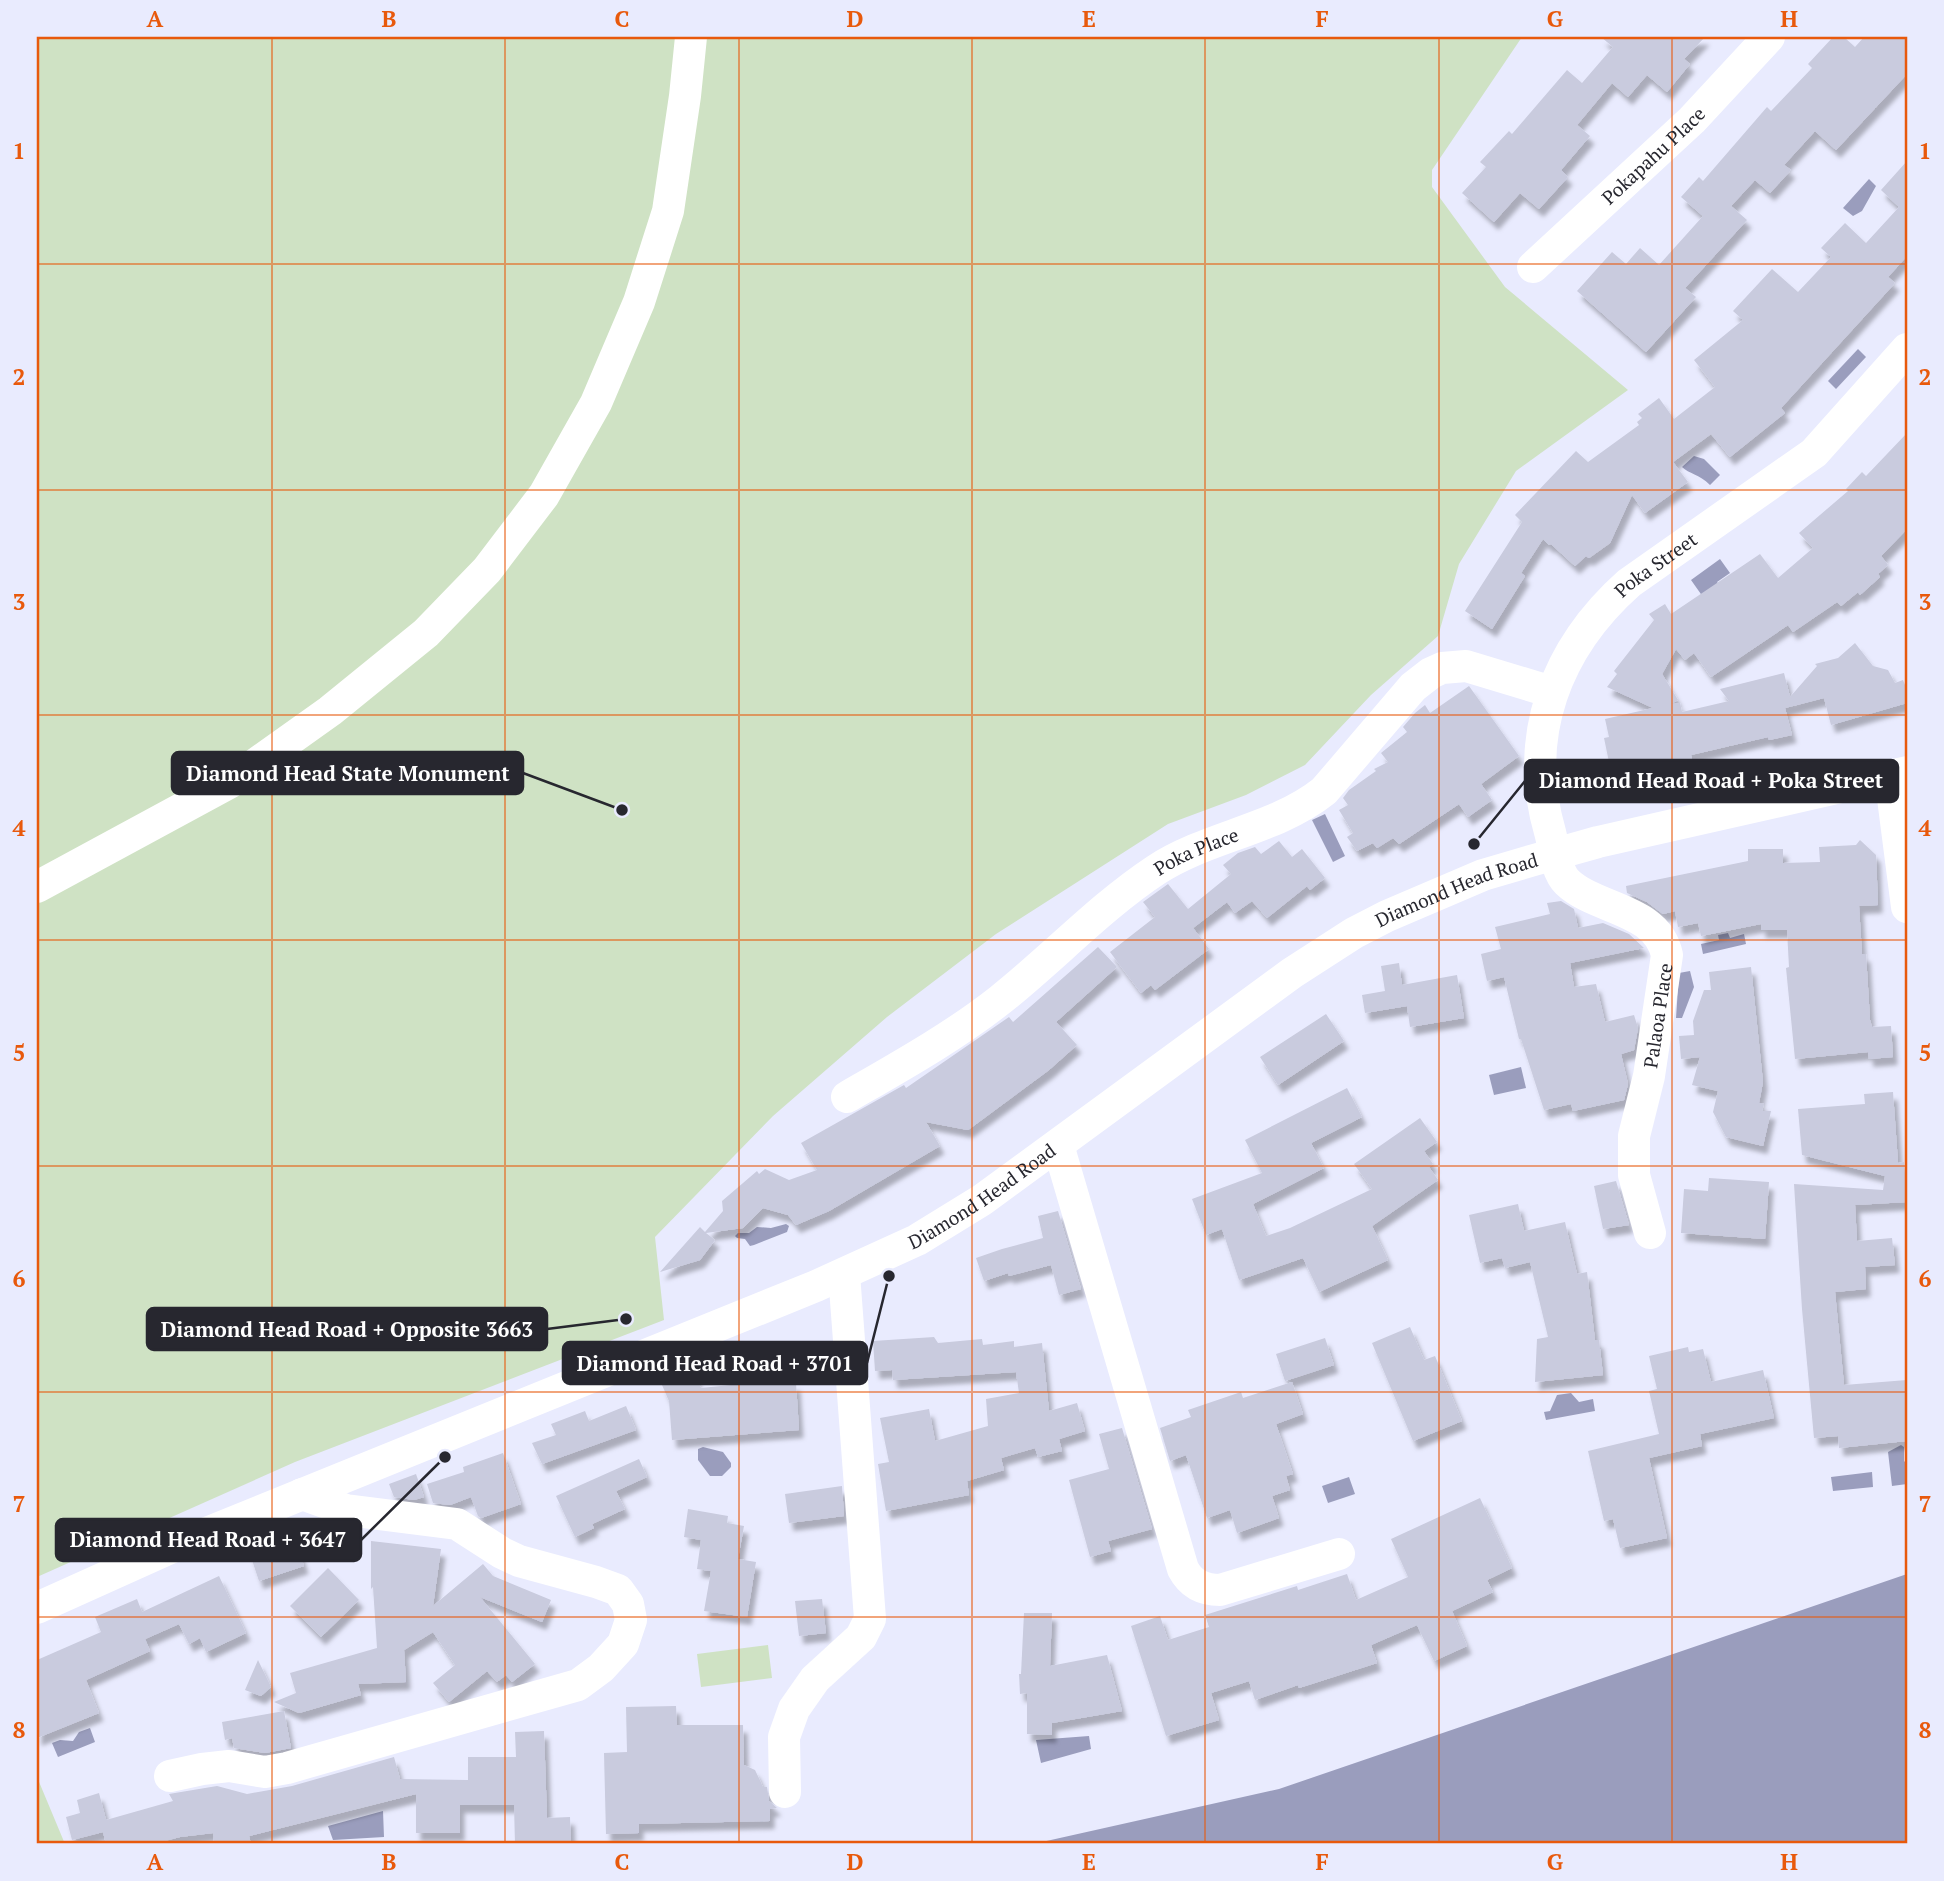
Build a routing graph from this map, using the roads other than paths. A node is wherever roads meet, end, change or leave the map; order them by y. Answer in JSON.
{"nodes":[{"id":1,"x":691,"y":37,"type":"edge"},
{"id":2,"x":1769,"y":37,"type":"edge"},
{"id":3,"x":1533,"y":267,"type":"dead end"},
{"id":4,"x":1907,"y":349,"type":"edge"},
{"id":5,"x":1552,"y":692,"type":"junction"},
{"id":6,"x":1899,"y":773,"type":"edge"},
{"id":7,"x":1556,"y":854,"type":"junction"},
{"id":8,"x":37,"y":887,"type":"edge"},
{"id":9,"x":1907,"y":906,"type":"edge"},
{"id":10,"x":847,"y":1097,"type":"dead end"},
{"id":11,"x":1058,"y":1145,"type":"junction"},
{"id":12,"x":1650,"y":1233,"type":"dead end"},
{"id":13,"x":844,"y":1274,"type":"junction"},
{"id":14,"x":302,"y":1494,"type":"junction"},
{"id":15,"x":1339,"y":1554,"type":"dead end"},
{"id":16,"x":37,"y":1608,"type":"edge"},
{"id":17,"x":170,"y":1776,"type":"dead end"},
{"id":18,"x":786,"y":1792,"type":"dead end"}],
"edges":[{"from":1,"to":8,"type":"street"},
{"from":2,"to":3,"type":"street","name":"Pokapahu Place"},
{"from":4,"to":5,"type":"street","name":"Poka Street"},
{"from":5,"to":7,"type":"street","name":"Poka Street"},
{"from":5,"to":10,"type":"street","name":"Poka Place"},
{"from":6,"to":7,"type":"street","name":"Diamond Head Road"},
{"from":6,"to":9,"type":"street"},
{"from":7,"to":11,"type":"street","name":"Diamond Head Road"},
{"from":7,"to":12,"type":"street","name":"Palaoa Place"},
{"from":11,"to":13,"type":"street","name":"Diamond Head Road"},
{"from":11,"to":15,"type":"street"},
{"from":13,"to":14,"type":"street","name":"Diamond Head Road"},
{"from":13,"to":18,"type":"street"},
{"from":14,"to":16,"type":"street","name":"Diamond Head Road"},
{"from":14,"to":17,"type":"street"}]}
